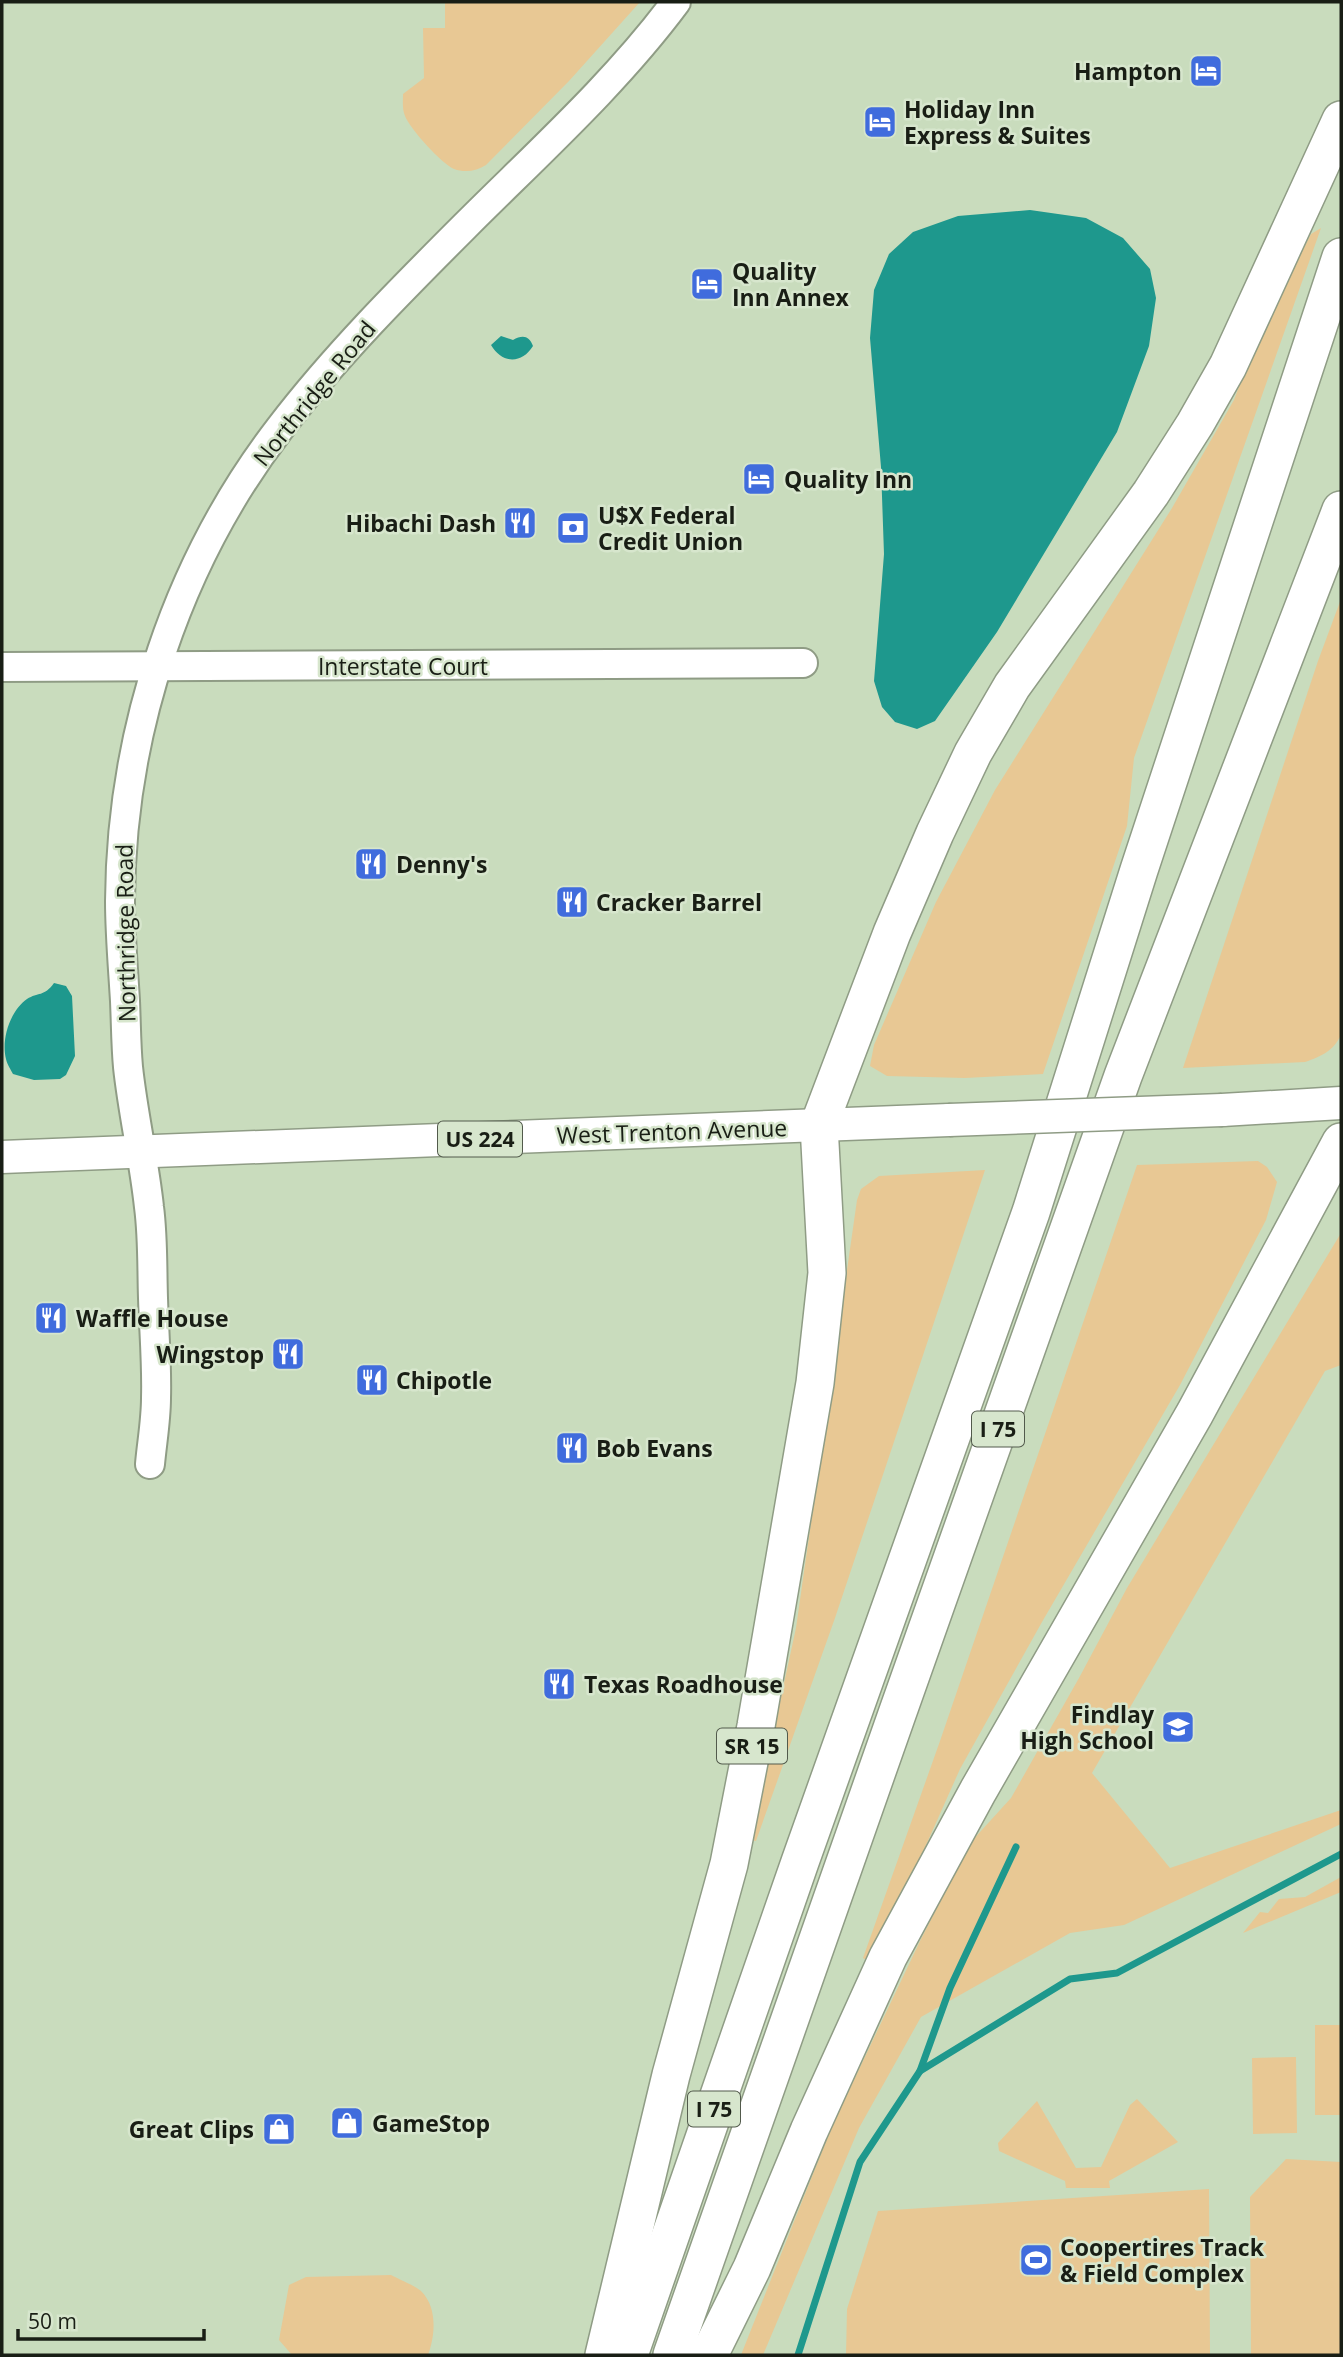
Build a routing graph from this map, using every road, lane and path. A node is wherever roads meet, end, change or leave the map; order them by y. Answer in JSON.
{"nodes":[{"id":1,"x":676,"y":2,"type":"edge"},
{"id":2,"x":1341,"y":120,"type":"edge"},
{"id":3,"x":1341,"y":257,"type":"edge"},
{"id":4,"x":1341,"y":510,"type":"edge"},
{"id":5,"x":803,"y":663,"type":"dead end"},
{"id":6,"x":157,"y":666,"type":"junction"},
{"id":7,"x":2,"y":667,"type":"edge"},
{"id":8,"x":1341,"y":1103,"type":"edge"},
{"id":9,"x":819,"y":1125,"type":"junction"},
{"id":10,"x":1341,"y":1142,"type":"edge"},
{"id":11,"x":142,"y":1152,"type":"junction"},
{"id":12,"x":2,"y":1157,"type":"edge"},
{"id":13,"x":150,"y":1464,"type":"dead end"},
{"id":14,"x":604,"y":2355,"type":"edge"},
{"id":15,"x":629,"y":2355,"type":"edge"},
{"id":16,"x":672,"y":2355,"type":"edge"},
{"id":17,"x":709,"y":2355,"type":"edge"}],
"edges":[{"from":1,"to":6,"type":"main road","name":"Northridge Road"},
{"from":2,"to":9,"type":"highway"},
{"from":3,"to":15,"type":"highway","number":"I 75"},
{"from":4,"to":16,"type":"highway","number":"I 75"},
{"from":5,"to":6,"type":"main road","name":"Interstate Court"},
{"from":6,"to":7,"type":"main road","name":"Interstate Court"},
{"from":6,"to":11,"type":"main road","name":"Northridge Road"},
{"from":8,"to":9,"type":"main road","name":"West Trenton Avenue","bridge":true},
{"from":9,"to":11,"type":"main road","name":"West Trenton Avenue","number":"US 224"},
{"from":9,"to":14,"type":"highway","number":"SR 15"},
{"from":10,"to":17,"type":"highway"},
{"from":11,"to":12,"type":"main road","name":"West Trenton Avenue","number":"US 224"},
{"from":11,"to":13,"type":"main road","name":"Northridge Road"}]}
